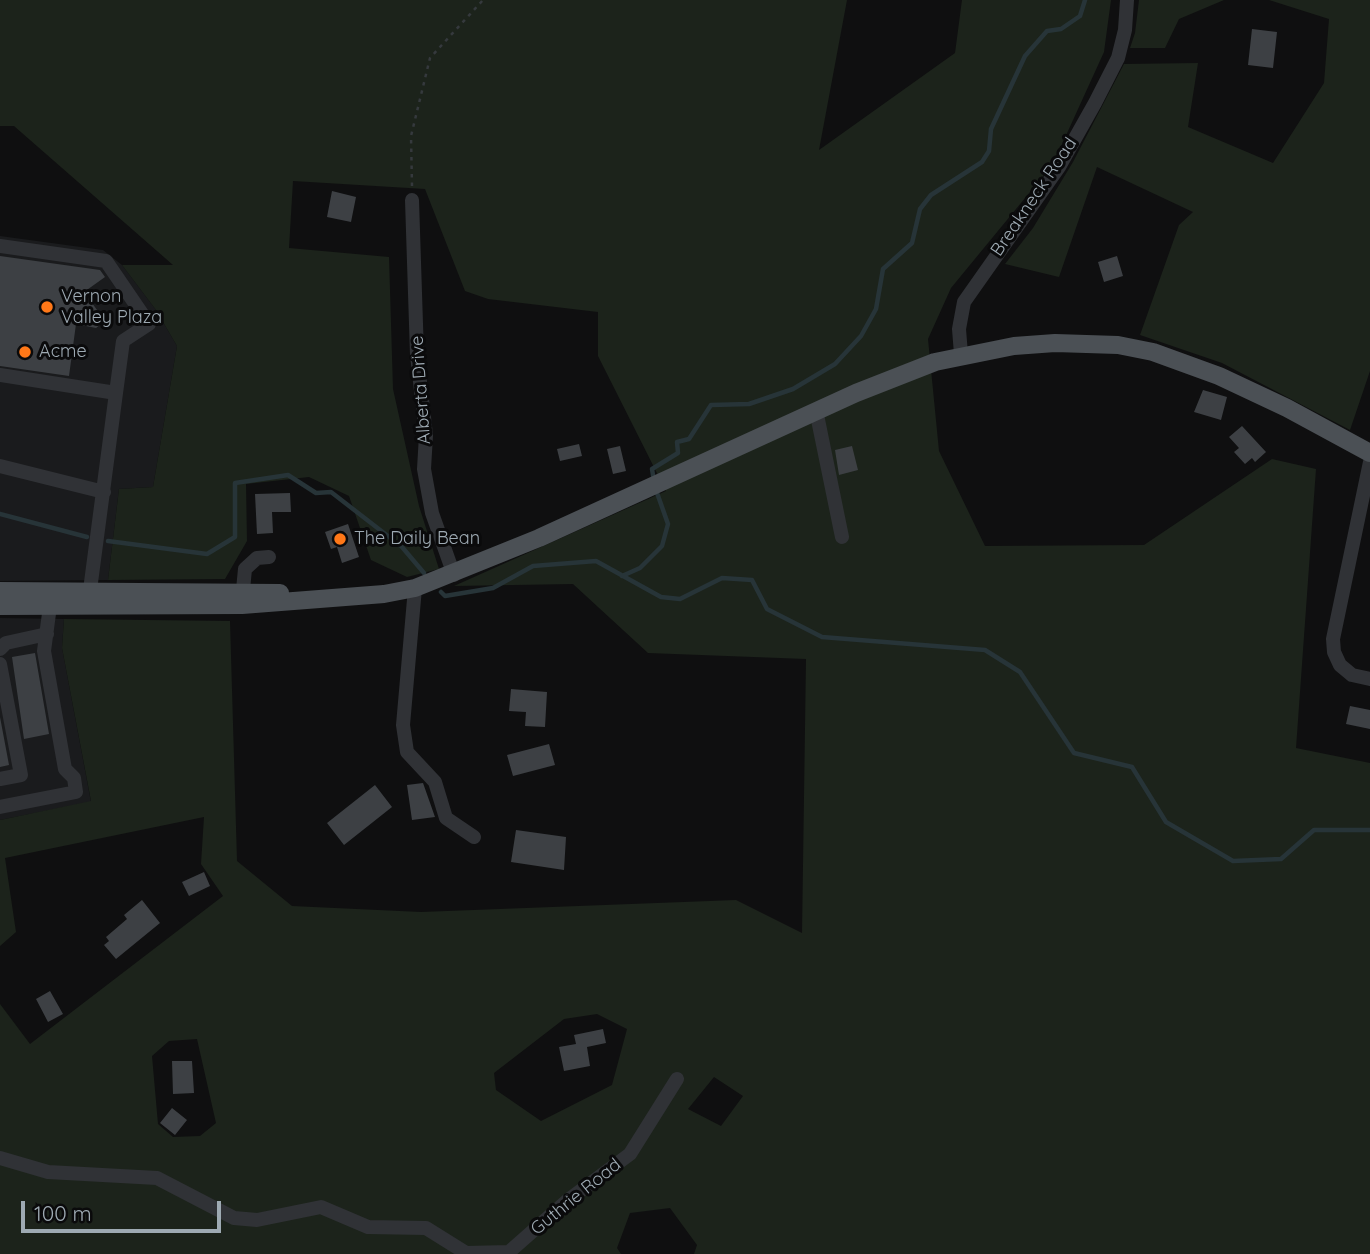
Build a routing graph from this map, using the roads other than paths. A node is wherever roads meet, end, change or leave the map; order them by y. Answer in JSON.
{"nodes":[{"id":1,"x":1127,"y":0,"type":"edge"},
{"id":2,"x":412,"y":200,"type":"road end"},
{"id":3,"x":0,"y":246,"type":"edge"},
{"id":4,"x":961,"y":354,"type":"junction"},
{"id":5,"x":0,"y":375,"type":"edge"},
{"id":6,"x":116,"y":393,"type":"junction"},
{"id":7,"x":816,"y":410,"type":"junction"},
{"id":8,"x":1370,"y":453,"type":"edge"},
{"id":9,"x":1370,"y":462,"type":"edge"},
{"id":10,"x":0,"y":466,"type":"edge"},
{"id":11,"x":104,"y":492,"type":"junction"},
{"id":12,"x":842,"y":537,"type":"dead end"},
{"id":13,"x":269,"y":557,"type":"dead end"},
{"id":14,"x":454,"y":575,"type":"junction"},
{"id":15,"x":415,"y":588,"type":"junction"},
{"id":16,"x":90,"y":590,"type":"junction"},
{"id":17,"x":0,"y":591,"type":"edge"},
{"id":18,"x":242,"y":598,"type":"junction"},
{"id":19,"x":0,"y":606,"type":"edge"},
{"id":20,"x":50,"y":606,"type":"junction"},
{"id":21,"x":47,"y":634,"type":"junction"},
{"id":22,"x":0,"y":649,"type":"edge"},
{"id":23,"x":0,"y":664,"type":"edge"},
{"id":24,"x":1370,"y":679,"type":"edge"},
{"id":25,"x":0,"y":779,"type":"edge"},
{"id":26,"x":0,"y":807,"type":"edge"},
{"id":27,"x":474,"y":837,"type":"dead end"},
{"id":28,"x":677,"y":1079,"type":"dead end"},
{"id":29,"x":0,"y":1158,"type":"edge"}],
"edges":[{"from":1,"to":4,"type":"street","name":"Breakneck Road"},
{"from":2,"to":14,"type":"street","name":"Alberta Drive"},
{"from":3,"to":6,"type":"street"},
{"from":4,"to":7,"type":"main road"},
{"from":4,"to":8,"type":"main road"},
{"from":5,"to":6,"type":"street"},
{"from":6,"to":11,"type":"street"},
{"from":7,"to":12,"type":"street"},
{"from":7,"to":14,"type":"main road"},
{"from":9,"to":24,"type":"street"},
{"from":10,"to":11,"type":"street"},
{"from":11,"to":16,"type":"street"},
{"from":13,"to":18,"type":"street"},
{"from":14,"to":15,"type":"main road"},
{"from":15,"to":18,"type":"main road"},
{"from":15,"to":27,"type":"street"},
{"from":16,"to":17,"type":"main road"},
{"from":16,"to":18,"type":"main road"},
{"from":18,"to":20,"type":"main road"},
{"from":19,"to":20,"type":"main road"},
{"from":20,"to":21,"type":"street"},
{"from":21,"to":22,"type":"street"},
{"from":21,"to":26,"type":"street"},
{"from":23,"to":25,"type":"street"},
{"from":28,"to":29,"type":"street","name":"Guthrie Road"}]}
